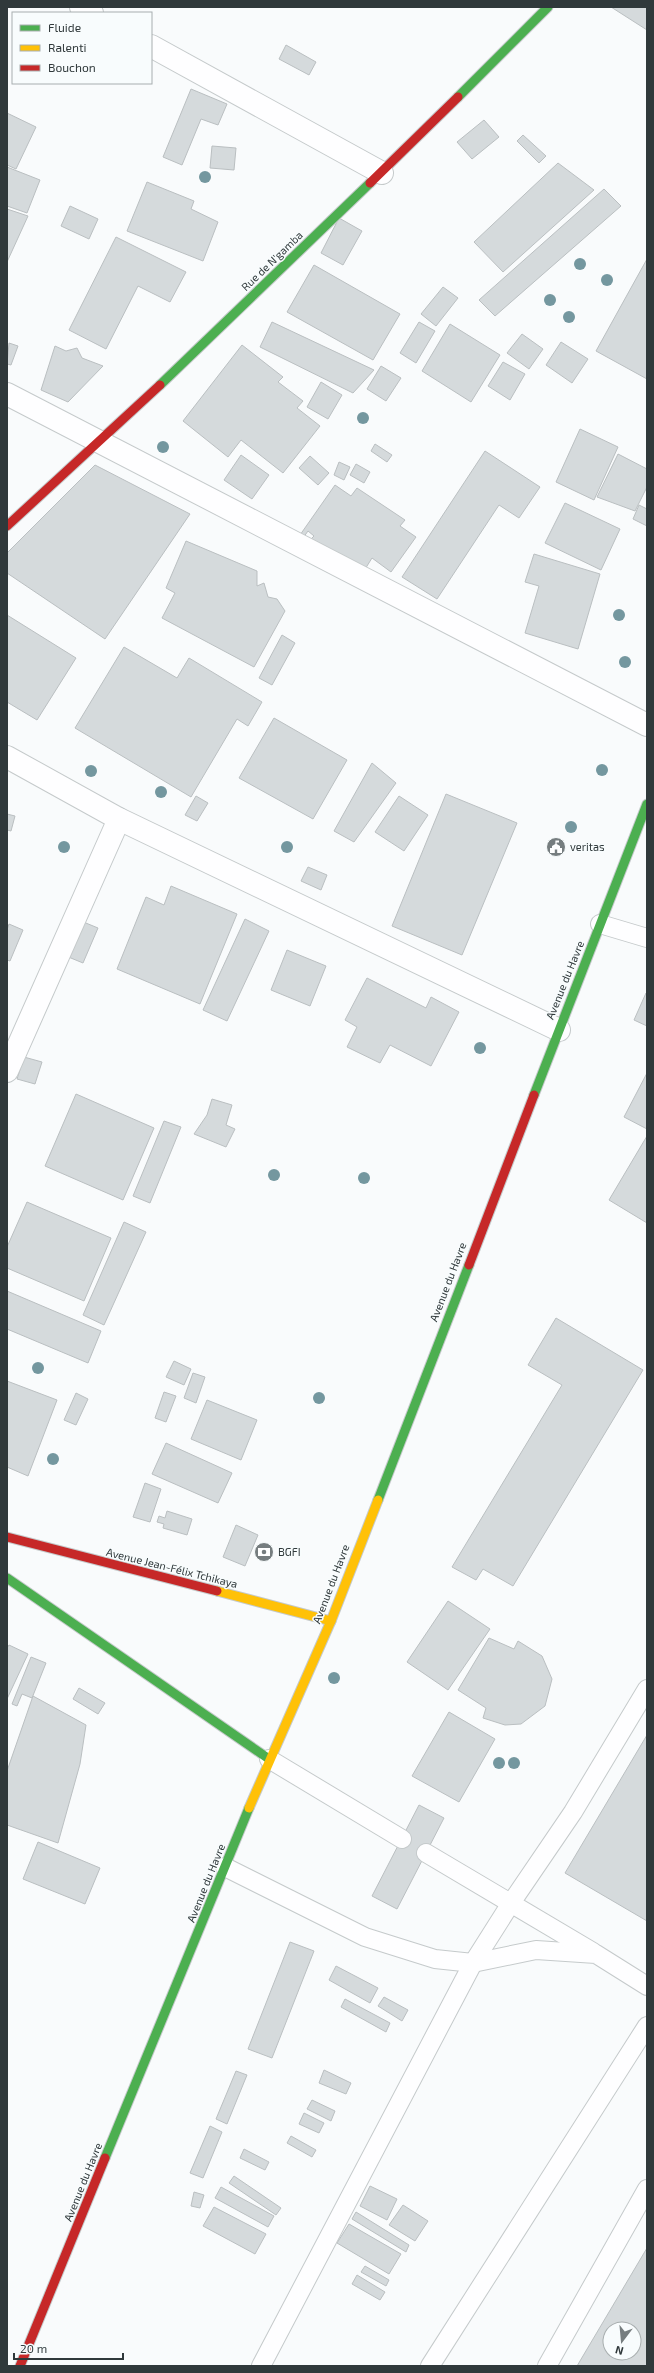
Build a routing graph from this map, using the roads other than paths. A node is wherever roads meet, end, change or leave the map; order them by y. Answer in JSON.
{"nodes":[{"id":1,"x":81,"y":7,"type":"edge"},
{"id":2,"x":548,"y":7,"type":"edge"},
{"id":3,"x":90,"y":12,"type":"edge"},
{"id":4,"x":152,"y":47,"type":"edge"},
{"id":5,"x":382,"y":173,"type":"junction"},
{"id":6,"x":7,"y":394,"type":"edge"},
{"id":7,"x":100,"y":442,"type":"junction"},
{"id":8,"x":7,"y":526,"type":"edge"},
{"id":9,"x":647,"y":725,"type":"edge"},
{"id":10,"x":7,"y":757,"type":"edge"},
{"id":11,"x":647,"y":804,"type":"edge"},
{"id":12,"x":119,"y":819,"type":"junction"},
{"id":13,"x":600,"y":924,"type":"junction"},
{"id":14,"x":647,"y":938,"type":"edge"},
{"id":15,"x":559,"y":1030,"type":"junction"},
{"id":16,"x":7,"y":1071,"type":"edge"},
{"id":17,"x":7,"y":1537,"type":"edge"},
{"id":18,"x":7,"y":1578,"type":"edge"},
{"id":19,"x":330,"y":1621,"type":"junction"},
{"id":20,"x":647,"y":1689,"type":"edge"},
{"id":21,"x":269,"y":1759,"type":"junction"},
{"id":22,"x":402,"y":1839,"type":"dead end"},
{"id":23,"x":426,"y":1852,"type":"dead end"},
{"id":24,"x":225,"y":1867,"type":"junction"},
{"id":25,"x":511,"y":1903,"type":"junction"},
{"id":26,"x":596,"y":1954,"type":"junction"},
{"id":27,"x":473,"y":1963,"type":"junction"},
{"id":28,"x":647,"y":1986,"type":"edge"},
{"id":29,"x":647,"y":2026,"type":"edge"},
{"id":30,"x":647,"y":2189,"type":"edge"},
{"id":31,"x":20,"y":2366,"type":"edge"},
{"id":32,"x":261,"y":2366,"type":"edge"},
{"id":33,"x":430,"y":2366,"type":"edge"},
{"id":34,"x":547,"y":2366,"type":"edge"}],
"edges":[{"from":1,"to":3,"type":"street"},
{"from":2,"to":5,"type":"street","name":"Rue de N'gamba"},
{"from":4,"to":5,"type":"street"},
{"from":5,"to":7,"type":"street","name":"Rue de N'gamba"},
{"from":6,"to":7,"type":"street"},
{"from":7,"to":8,"type":"street","name":"Rue de N'gamba"},
{"from":7,"to":9,"type":"street"},
{"from":10,"to":12,"type":"street"},
{"from":11,"to":13,"type":"street","name":"Avenue du Havre"},
{"from":12,"to":15,"type":"street"},
{"from":12,"to":16,"type":"street"},
{"from":13,"to":14,"type":"lane"},
{"from":13,"to":15,"type":"street","name":"Avenue du Havre"},
{"from":15,"to":19,"type":"street","name":"Avenue du Havre"},
{"from":17,"to":19,"type":"street","name":"Avenue Jean-Félix Tchikaya"},
{"from":18,"to":21,"type":"street"},
{"from":19,"to":21,"type":"street","name":"Avenue du Havre"},
{"from":20,"to":25,"type":"lane"},
{"from":21,"to":22,"type":"lane"},
{"from":21,"to":24,"type":"street","name":"Avenue du Havre"},
{"from":23,"to":25,"type":"lane"},
{"from":24,"to":27,"type":"lane"},
{"from":24,"to":31,"type":"street","name":"Avenue du Havre"},
{"from":25,"to":26,"type":"lane"},
{"from":25,"to":27,"type":"lane"},
{"from":26,"to":27,"type":"lane"},
{"from":26,"to":28,"type":"lane"},
{"from":27,"to":32,"type":"lane"},
{"from":29,"to":33,"type":"lane"},
{"from":30,"to":34,"type":"lane"}]}
